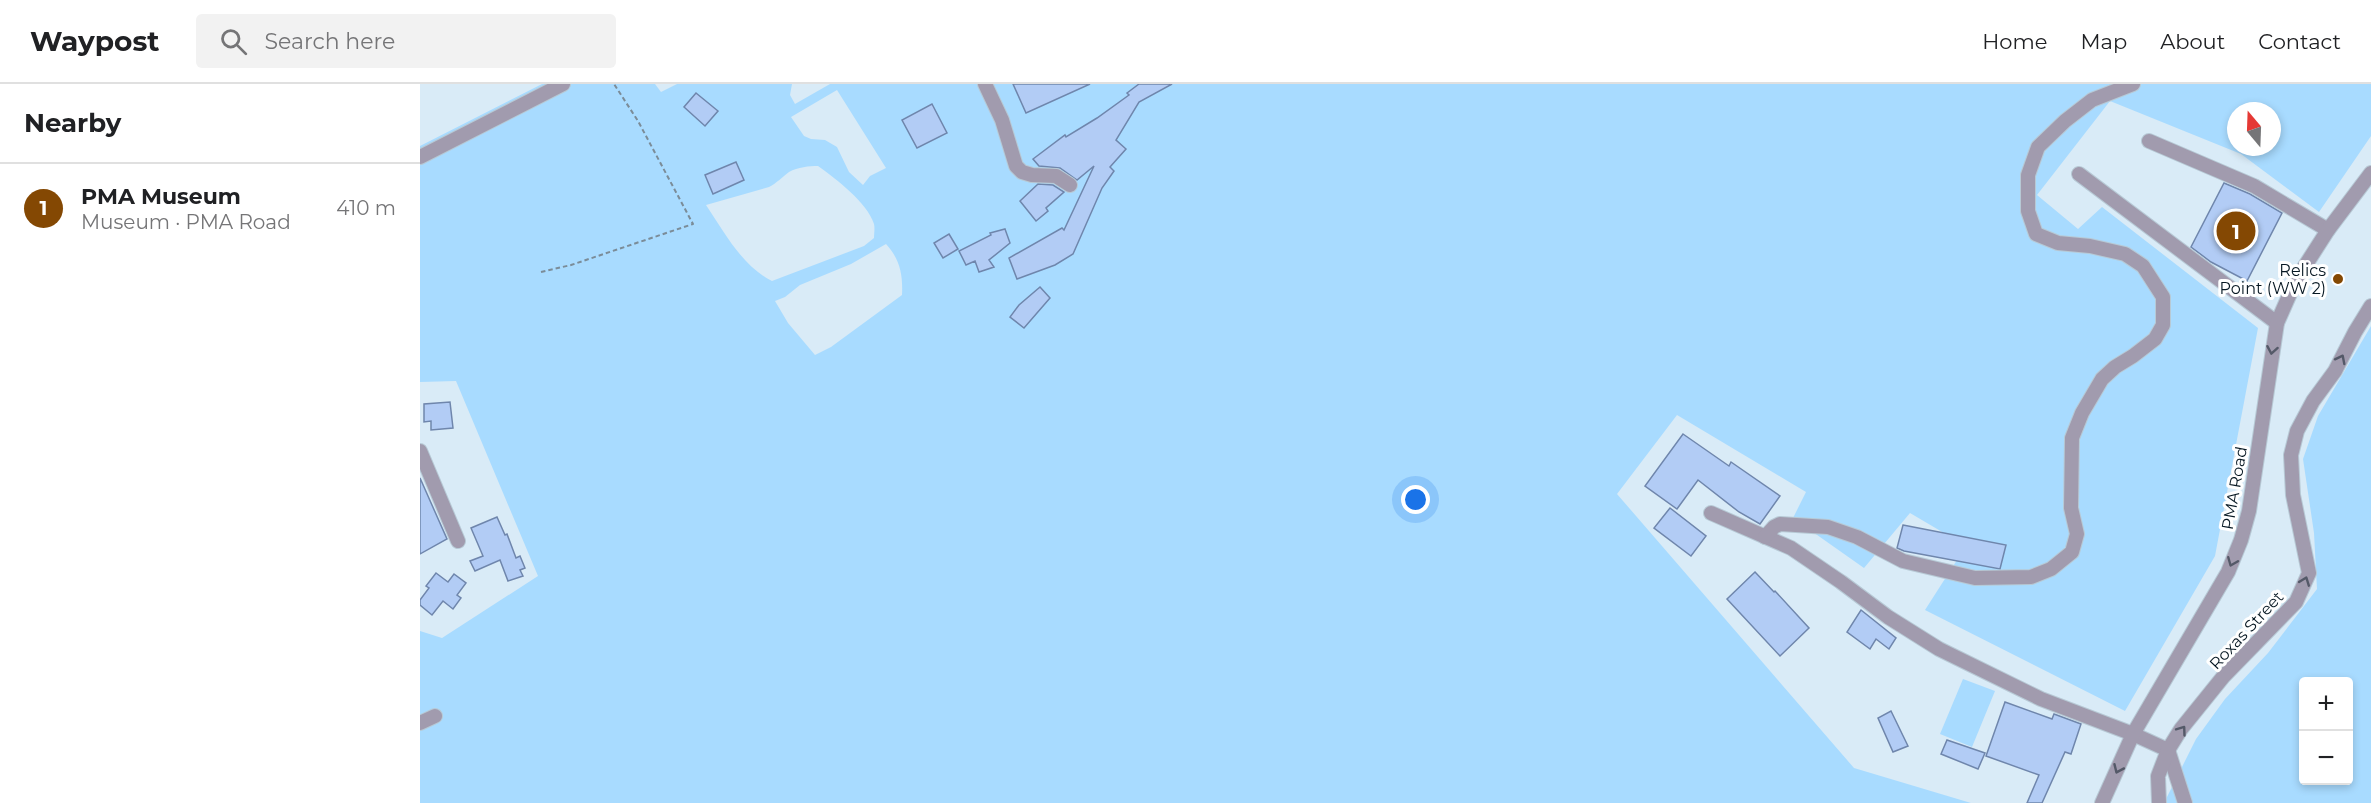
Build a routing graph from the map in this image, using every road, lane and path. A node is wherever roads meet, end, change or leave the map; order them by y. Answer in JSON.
{"nodes":[{"id":1,"x":563,"y":84,"type":"edge"},
{"id":2,"x":614,"y":84,"type":"edge"},
{"id":3,"x":984,"y":84,"type":"edge"},
{"id":4,"x":2133,"y":84,"type":"edge"},
{"id":5,"x":2149,"y":141,"type":"dead end"},
{"id":6,"x":420,"y":157,"type":"edge"},
{"id":7,"x":2371,"y":173,"type":"edge"},
{"id":8,"x":2079,"y":174,"type":"dead end"},
{"id":9,"x":1070,"y":185,"type":"dead end"},
{"id":10,"x":2328,"y":230,"type":"junction"},
{"id":11,"x":541,"y":272,"type":"dead end"},
{"id":12,"x":2371,"y":306,"type":"edge"},
{"id":13,"x":2277,"y":323,"type":"junction"},
{"id":14,"x":420,"y":451,"type":"edge"},
{"id":15,"x":1711,"y":513,"type":"dead end"},
{"id":16,"x":1765,"y":537,"type":"junction"},
{"id":17,"x":458,"y":541,"type":"dead end"},
{"id":18,"x":435,"y":716,"type":"dead end"},
{"id":19,"x":420,"y":723,"type":"edge"},
{"id":20,"x":2133,"y":734,"type":"junction"},
{"id":21,"x":2168,"y":750,"type":"junction"},
{"id":22,"x":2102,"y":803,"type":"edge"},
{"id":23,"x":2159,"y":803,"type":"edge"},
{"id":24,"x":2185,"y":803,"type":"edge"}],
"edges":[{"from":1,"to":6,"type":"street"},
{"from":2,"to":11,"type":"path"},
{"from":3,"to":9,"type":"street"},
{"from":4,"to":16,"type":"street"},
{"from":5,"to":10,"type":"street"},
{"from":7,"to":10,"type":"street","name":"PMA Road"},
{"from":8,"to":13,"type":"street"},
{"from":10,"to":13,"type":"street","name":"PMA Road"},
{"from":21,"to":12,"type":"street","name":"Roxas Street","one_way":true},
{"from":13,"to":20,"type":"street","name":"PMA Road","one_way":true},
{"from":14,"to":17,"type":"street"},
{"from":15,"to":16,"type":"street"},
{"from":16,"to":20,"type":"street"},
{"from":18,"to":19,"type":"street"},
{"from":20,"to":21,"type":"street"},
{"from":20,"to":22,"type":"street","name":"PMA Road","one_way":true},
{"from":21,"to":23,"type":"street","name":"Roxas Street"},
{"from":21,"to":24,"type":"street"}]}
